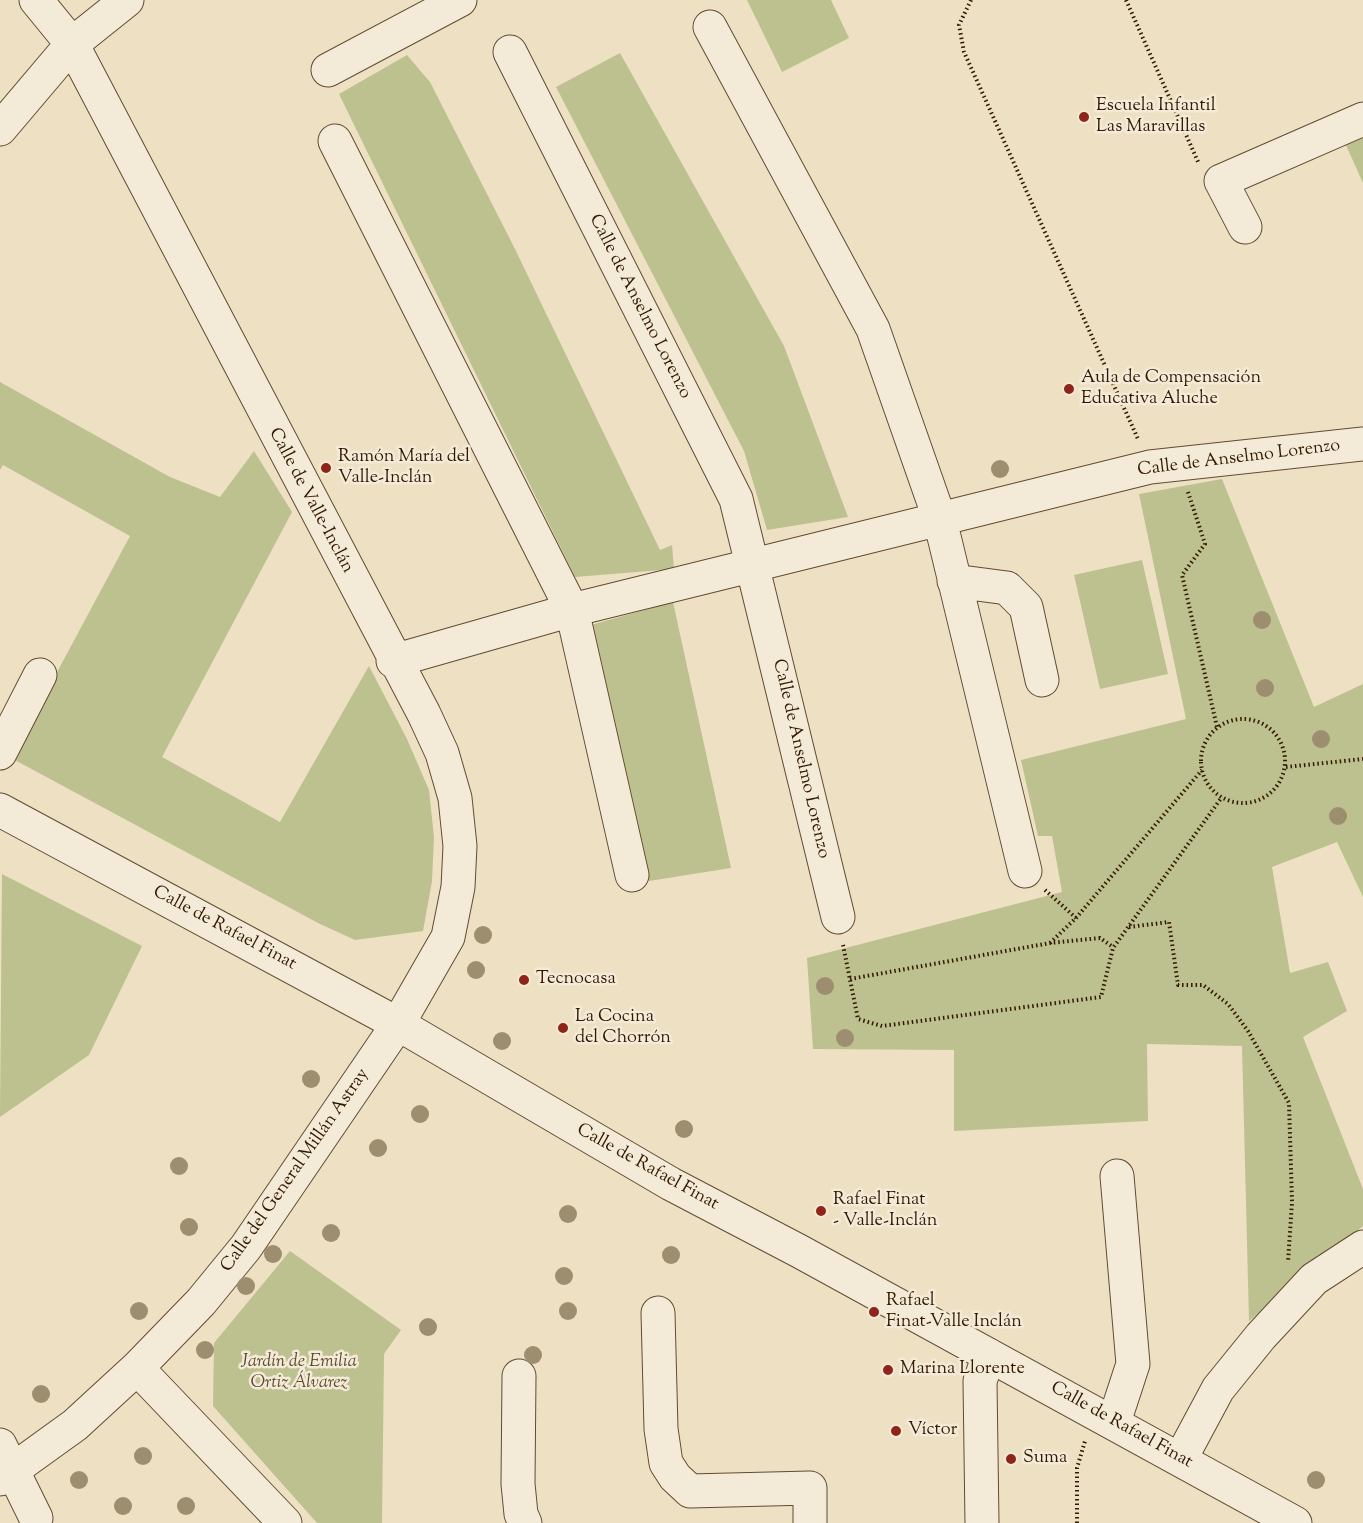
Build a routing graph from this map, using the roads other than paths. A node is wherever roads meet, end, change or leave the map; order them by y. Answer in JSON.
{"nodes":[{"id":1,"x":36,"y":0,"type":"edge"},
{"id":2,"x":127,"y":0,"type":"edge"},
{"id":3,"x":459,"y":0,"type":"edge"},
{"id":4,"x":710,"y":27,"type":"dead end"},
{"id":5,"x":72,"y":44,"type":"junction"},
{"id":6,"x":510,"y":52,"type":"dead end"},
{"id":7,"x":328,"y":70,"type":"dead end"},
{"id":8,"x":1363,"y":119,"type":"edge"},
{"id":9,"x":0,"y":129,"type":"edge"},
{"id":10,"x":335,"y":141,"type":"dead end"},
{"id":11,"x":1245,"y":227,"type":"dead end"},
{"id":12,"x":1363,"y":444,"type":"edge"},
{"id":13,"x":940,"y":520,"type":"junction"},
{"id":14,"x":754,"y":566,"type":"junction"},
{"id":15,"x":954,"y":581,"type":"junction"},
{"id":16,"x":572,"y":610,"type":"junction"},
{"id":17,"x":393,"y":661,"type":"junction"},
{"id":18,"x":40,"y":675,"type":"dead end"},
{"id":19,"x":1042,"y":680,"type":"dead end"},
{"id":20,"x":0,"y":753,"type":"edge"},
{"id":21,"x":0,"y":810,"type":"edge"},
{"id":22,"x":1024,"y":871,"type":"road end"},
{"id":23,"x":632,"y":875,"type":"dead end"},
{"id":24,"x":838,"y":917,"type":"road end"},
{"id":25,"x":398,"y":1024,"type":"junction"},
{"id":26,"x":1117,"y":1176,"type":"dead end"},
{"id":27,"x":1363,"y":1247,"type":"edge"},
{"id":28,"x":658,"y":1313,"type":"dead end"},
{"id":29,"x":989,"y":1354,"type":"junction"},
{"id":30,"x":137,"y":1368,"type":"junction"},
{"id":31,"x":519,"y":1376,"type":"dead end"},
{"id":32,"x":1104,"y":1417,"type":"junction"},
{"id":33,"x":1181,"y":1458,"type":"junction"},
{"id":34,"x":5,"y":1464,"type":"edge"},
{"id":35,"x":36,"y":1518,"type":"dead end"},
{"id":36,"x":285,"y":1523,"type":"edge"},
{"id":37,"x":525,"y":1523,"type":"edge"},
{"id":38,"x":810,"y":1523,"type":"edge"},
{"id":39,"x":982,"y":1523,"type":"edge"},
{"id":40,"x":1295,"y":1523,"type":"edge"}],
"edges":[{"from":1,"to":5,"type":"street","name":"Calle de Valle-Inclán"},
{"from":2,"to":5,"type":"street"},
{"from":3,"to":7,"type":"street"},
{"from":4,"to":13,"type":"street"},
{"from":5,"to":9,"type":"street"},
{"from":5,"to":17,"type":"street","name":"Calle de Valle-Inclán"},
{"from":6,"to":14,"type":"street","name":"Calle de Anselmo Lorenzo"},
{"from":8,"to":11,"type":"street"},
{"from":10,"to":16,"type":"street"},
{"from":12,"to":13,"type":"street","name":"Calle de Anselmo Lorenzo"},
{"from":13,"to":14,"type":"street","name":"Calle de Anselmo Lorenzo"},
{"from":13,"to":15,"type":"street"},
{"from":14,"to":16,"type":"street","name":"Calle de Anselmo Lorenzo"},
{"from":14,"to":24,"type":"street","name":"Calle de Anselmo Lorenzo"},
{"from":15,"to":19,"type":"street"},
{"from":15,"to":22,"type":"street"},
{"from":16,"to":17,"type":"street","name":"Calle de Anselmo Lorenzo"},
{"from":16,"to":23,"type":"street"},
{"from":17,"to":25,"type":"street","name":"Calle de Valle-Inclán"},
{"from":18,"to":20,"type":"street"},
{"from":21,"to":25,"type":"street","name":"Calle de Rafael Finat"},
{"from":25,"to":29,"type":"street","name":"Calle de Rafael Finat"},
{"from":25,"to":30,"type":"street","name":"Calle del General Millán Astray"},
{"from":26,"to":32,"type":"street"},
{"from":27,"to":33,"type":"street"},
{"from":28,"to":38,"type":"street"},
{"from":29,"to":32,"type":"street","name":"Calle de Rafael Finat"},
{"from":29,"to":39,"type":"street"},
{"from":30,"to":34,"type":"street","name":"Calle del General Millán Astray"},
{"from":30,"to":36,"type":"street"},
{"from":31,"to":37,"type":"street"},
{"from":32,"to":33,"type":"street","name":"Calle de Rafael Finat"},
{"from":33,"to":40,"type":"street","name":"Calle de Rafael Finat"},
{"from":34,"to":35,"type":"street"}]}
